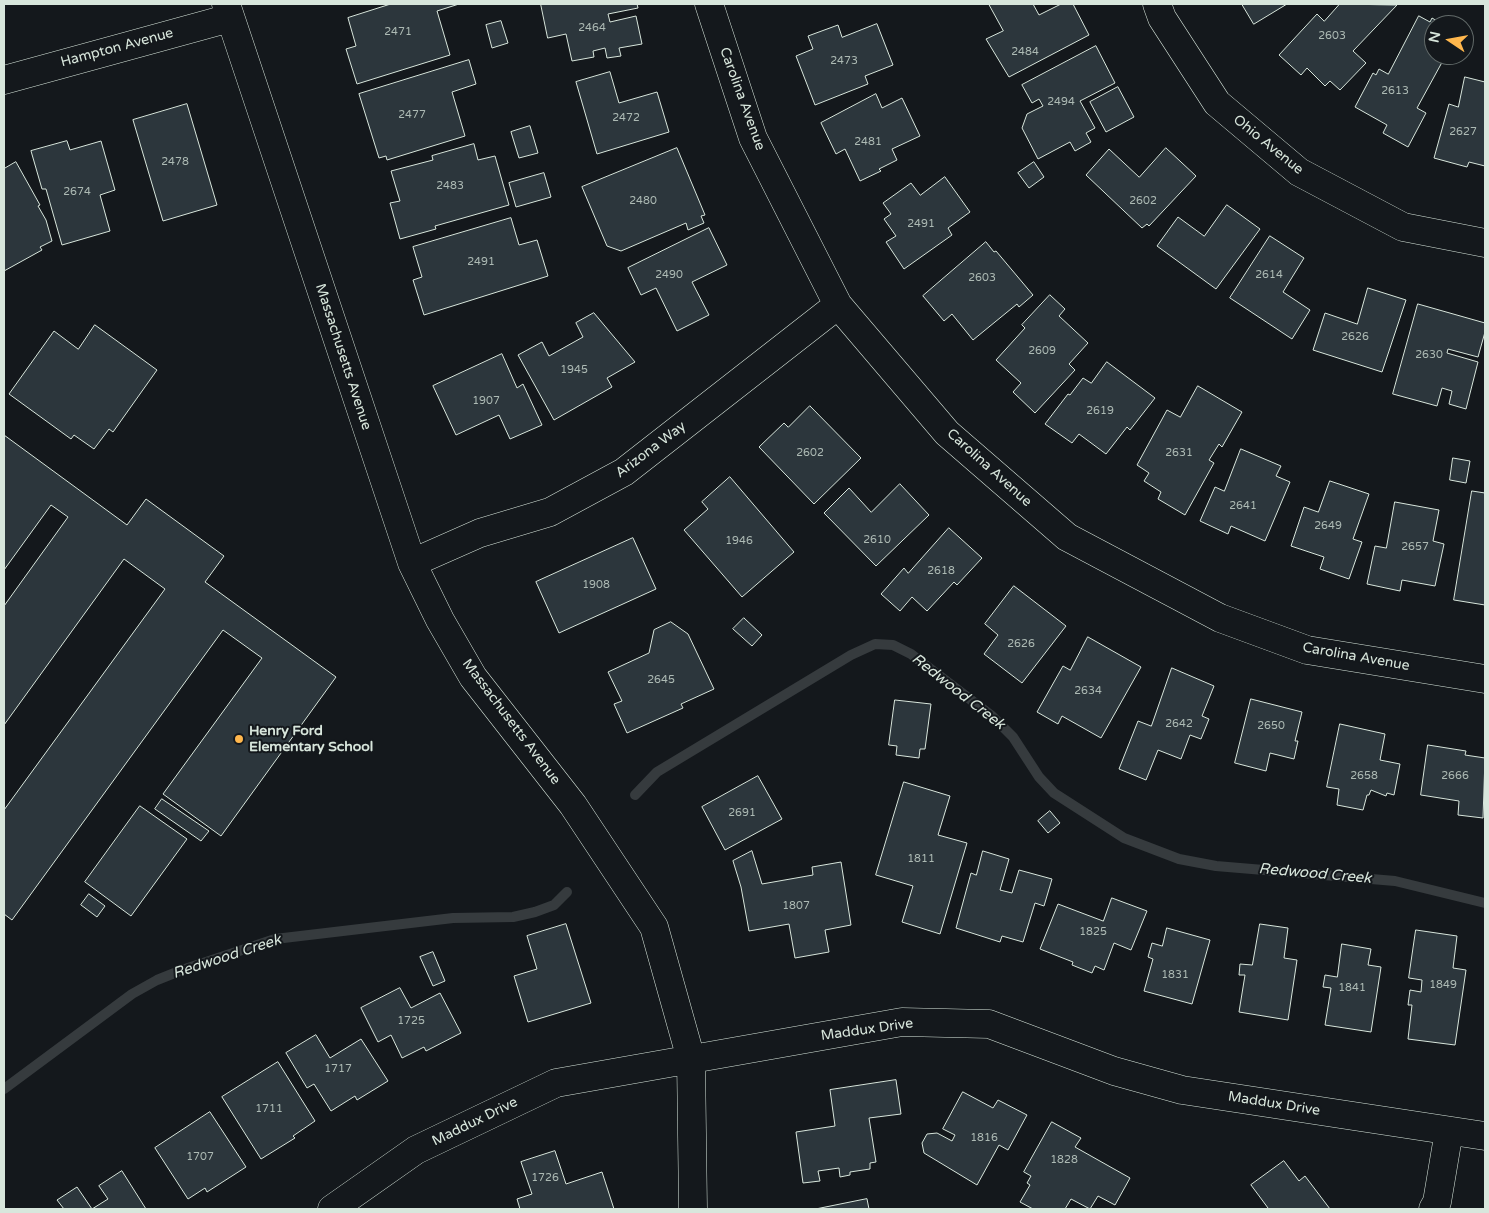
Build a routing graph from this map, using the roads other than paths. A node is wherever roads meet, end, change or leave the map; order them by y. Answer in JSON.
{"nodes":[{"id":1,"x":709,"y":4,"type":"edge"},
{"id":2,"x":1157,"y":4,"type":"edge"},
{"id":3,"x":228,"y":11,"type":"edge"},
{"id":4,"x":4,"y":80,"type":"edge"},
{"id":5,"x":1485,"y":243,"type":"edge"},
{"id":6,"x":838,"y":305,"type":"junction"},
{"id":7,"x":412,"y":563,"type":"junction"},
{"id":8,"x":1485,"y":679,"type":"edge"},
{"id":9,"x":691,"y":1059,"type":"junction"},
{"id":10,"x":1449,"y":1131,"type":"junction"},
{"id":11,"x":1485,"y":1136,"type":"edge"},
{"id":12,"x":332,"y":1209,"type":"edge"},
{"id":13,"x":692,"y":1209,"type":"edge"},
{"id":14,"x":1433,"y":1209,"type":"edge"}],
"edges":[{"from":1,"to":6,"type":"street","name":"Carolina Avenue"},
{"from":2,"to":5,"type":"street","name":"Ohio Avenue"},
{"from":3,"to":4,"type":"street","name":"Hampton Avenue"},
{"from":3,"to":7,"type":"street","name":"Massachusetts Avenue"},
{"from":6,"to":7,"type":"street","name":"Arizona Way"},
{"from":6,"to":8,"type":"street","name":"Carolina Avenue"},
{"from":7,"to":9,"type":"street","name":"Massachusetts Avenue"},
{"from":9,"to":10,"type":"street","name":"Maddux Drive"},
{"from":9,"to":12,"type":"street","name":"Maddux Drive"},
{"from":9,"to":13,"type":"street","name":"Massachusetts Avenue"},
{"from":10,"to":11,"type":"street","name":"Maddux Drive"},
{"from":10,"to":14,"type":"street"}]}
